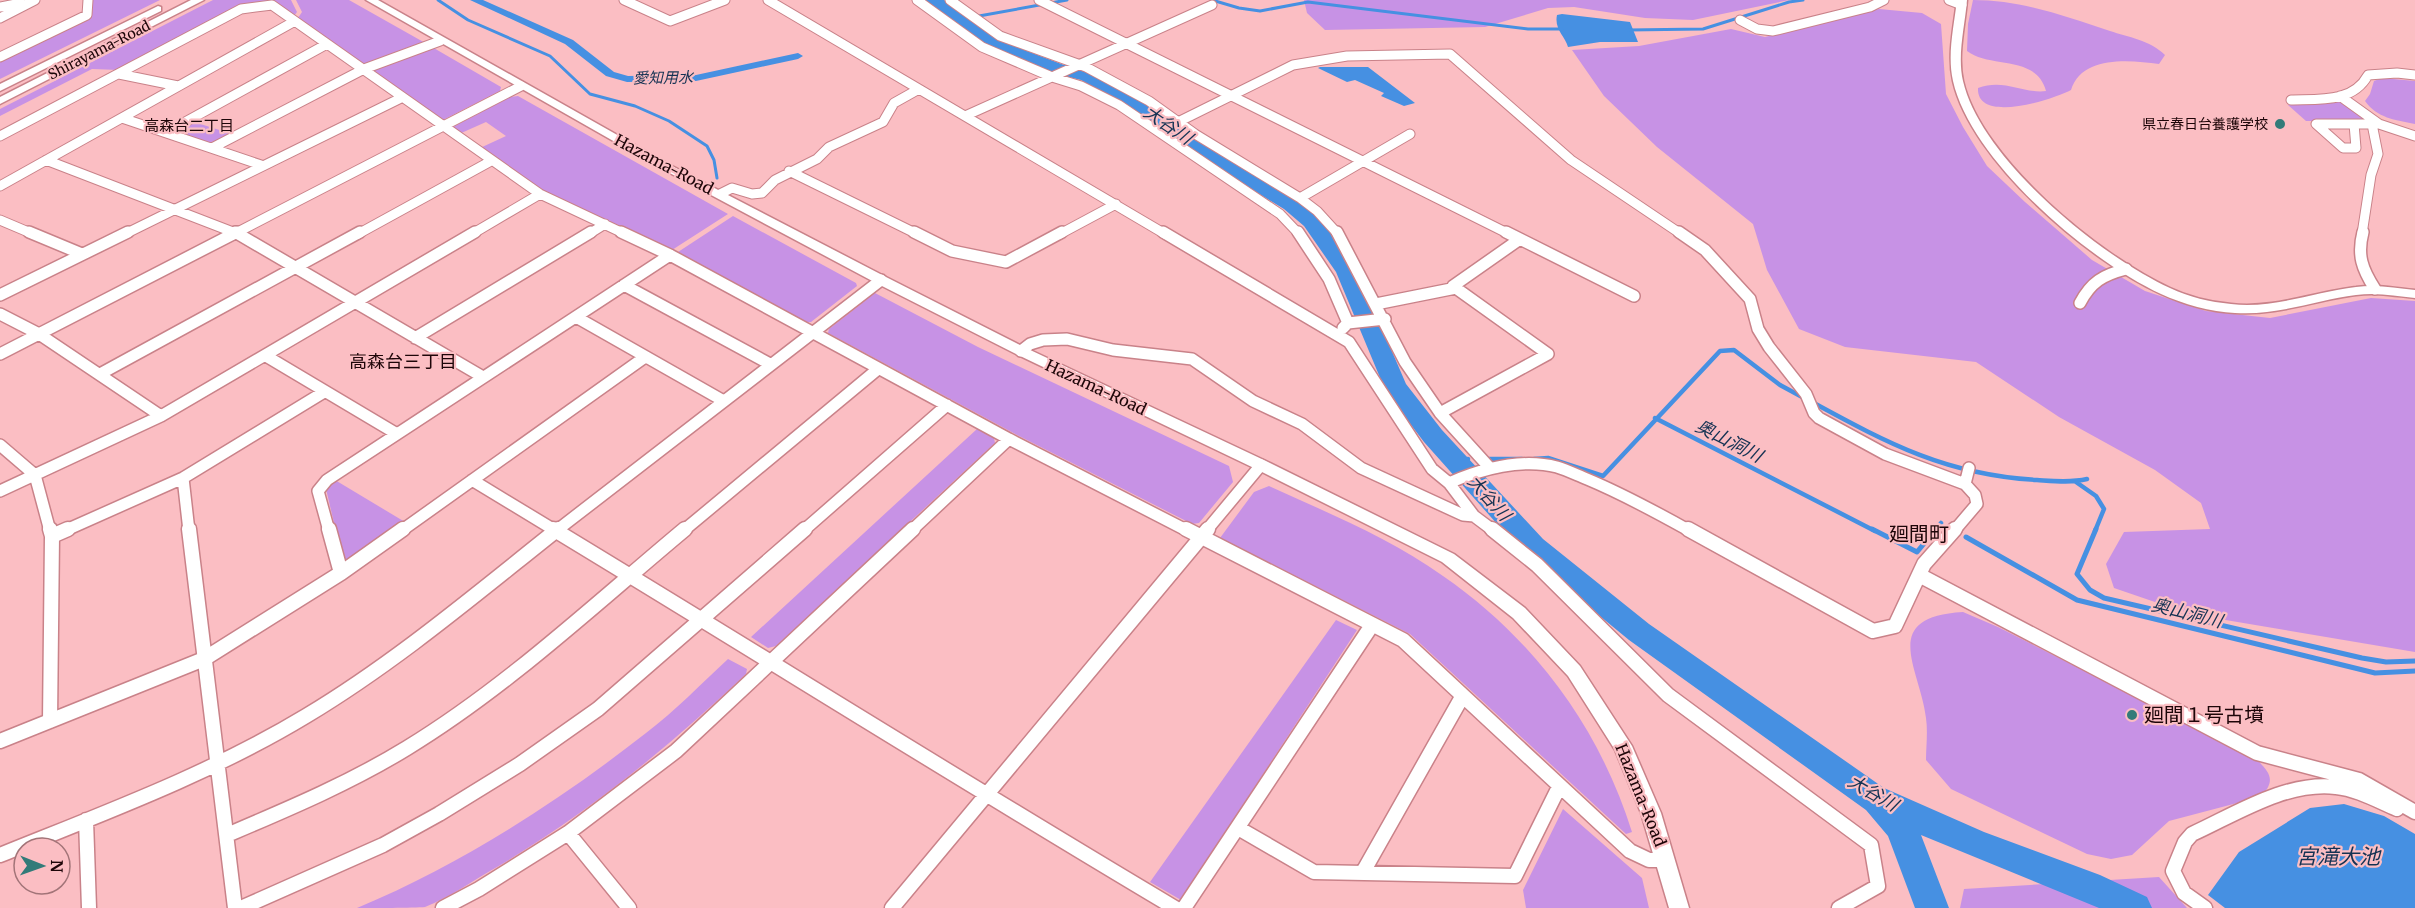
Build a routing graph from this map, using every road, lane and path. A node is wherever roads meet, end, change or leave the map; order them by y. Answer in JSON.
{"nodes":[{"id":1,"x":36,"y":0,"type":"edge"},
{"id":2,"x":88,"y":0,"type":"edge"},
{"id":3,"x":176,"y":0,"type":"edge"},
{"id":4,"x":199,"y":0,"type":"edge"},
{"id":5,"x":371,"y":0,"type":"edge"},
{"id":6,"x":624,"y":0,"type":"edge"},
{"id":7,"x":725,"y":0,"type":"edge"},
{"id":8,"x":768,"y":0,"type":"edge"},
{"id":9,"x":917,"y":0,"type":"edge"},
{"id":10,"x":1040,"y":0,"type":"edge"},
{"id":11,"x":1884,"y":0,"type":"edge"},
{"id":12,"x":1949,"y":0,"type":"edge"},
{"id":13,"x":958,"y":3,"type":"edge"},
{"id":14,"x":1962,"y":3,"type":"edge"},
{"id":15,"x":1212,"y":5,"type":"dead end"},
{"id":16,"x":0,"y":7,"type":"edge"},
{"id":17,"x":0,"y":18,"type":"edge"},
{"id":18,"x":1740,"y":20,"type":"dead end"},
{"id":19,"x":295,"y":21,"type":"junction"},
{"id":20,"x":440,"y":40,"type":"junction"},
{"id":21,"x":327,"y":44,"type":"junction"},
{"id":22,"x":1125,"y":45,"type":"junction"},
{"id":23,"x":0,"y":57,"type":"edge"},
{"id":24,"x":1080,"y":65,"type":"junction"},
{"id":25,"x":364,"y":69,"type":"junction"},
{"id":26,"x":119,"y":74,"type":"junction"},
{"id":27,"x":2415,"y":75,"type":"edge"},
{"id":28,"x":1054,"y":77,"type":"junction"},
{"id":29,"x":178,"y":86,"type":"junction"},
{"id":30,"x":521,"y":86,"type":"junction"},
{"id":31,"x":0,"y":88,"type":"edge"},
{"id":32,"x":919,"y":89,"type":"junction"},
{"id":33,"x":1231,"y":96,"type":"junction"},
{"id":34,"x":2340,"y":96,"type":"junction"},
{"id":35,"x":401,"y":98,"type":"junction"},
{"id":36,"x":0,"y":100,"type":"edge"},
{"id":37,"x":2291,"y":100,"type":"dead end"},
{"id":38,"x":965,"y":116,"type":"junction"},
{"id":39,"x":122,"y":118,"type":"junction"},
{"id":40,"x":1180,"y":121,"type":"junction"},
{"id":41,"x":2354,"y":124,"type":"dead end"},
{"id":42,"x":2376,"y":124,"type":"junction"},
{"id":43,"x":441,"y":126,"type":"junction"},
{"id":44,"x":167,"y":132,"type":"junction"},
{"id":45,"x":1410,"y":134,"type":"dead end"},
{"id":46,"x":0,"y":136,"type":"edge"},
{"id":47,"x":2415,"y":136,"type":"edge"},
{"id":48,"x":212,"y":147,"type":"junction"},
{"id":49,"x":46,"y":160,"type":"junction"},
{"id":50,"x":491,"y":161,"type":"junction"},
{"id":51,"x":1362,"y":161,"type":"junction"},
{"id":52,"x":261,"y":165,"type":"junction"},
{"id":53,"x":789,"y":171,"type":"junction"},
{"id":54,"x":0,"y":186,"type":"edge"},
{"id":55,"x":540,"y":194,"type":"junction"},
{"id":56,"x":720,"y":194,"type":"junction"},
{"id":57,"x":1300,"y":198,"type":"junction"},
{"id":58,"x":1116,"y":204,"type":"junction"},
{"id":59,"x":175,"y":208,"type":"junction"},
{"id":60,"x":0,"y":220,"type":"edge"},
{"id":61,"x":605,"y":224,"type":"junction"},
{"id":62,"x":235,"y":232,"type":"junction"},
{"id":63,"x":1520,"y":239,"type":"junction"},
{"id":64,"x":82,"y":254,"type":"junction"},
{"id":65,"x":670,"y":255,"type":"junction"},
{"id":66,"x":296,"y":268,"type":"junction"},
{"id":67,"x":2126,"y":269,"type":"junction"},
{"id":68,"x":881,"y":280,"type":"junction"},
{"id":69,"x":624,"y":285,"type":"junction"},
{"id":70,"x":1456,"y":288,"type":"junction"},
{"id":71,"x":2375,"y":289,"type":"junction"},
{"id":72,"x":0,"y":294,"type":"edge"},
{"id":73,"x":2415,"y":294,"type":"edge"},
{"id":74,"x":1634,"y":296,"type":"dead end"},
{"id":75,"x":354,"y":302,"type":"junction"},
{"id":76,"x":2080,"y":303,"type":"dead end"},
{"id":77,"x":1376,"y":304,"type":"junction"},
{"id":78,"x":0,"y":314,"type":"edge"},
{"id":79,"x":576,"y":317,"type":"junction"},
{"id":80,"x":1384,"y":319,"type":"junction"},
{"id":81,"x":1348,"y":323,"type":"junction"},
{"id":82,"x":812,"y":332,"type":"junction"},
{"id":83,"x":39,"y":334,"type":"junction"},
{"id":84,"x":1337,"y":334,"type":"junction"},
{"id":85,"x":416,"y":338,"type":"junction"},
{"id":86,"x":1021,"y":351,"type":"junction"},
{"id":87,"x":0,"y":354,"type":"edge"},
{"id":88,"x":266,"y":356,"type":"junction"},
{"id":89,"x":645,"y":357,"type":"junction"},
{"id":90,"x":770,"y":364,"type":"junction"},
{"id":91,"x":878,"y":369,"type":"junction"},
{"id":92,"x":100,"y":374,"type":"junction"},
{"id":93,"x":483,"y":377,"type":"junction"},
{"id":94,"x":324,"y":392,"type":"junction"},
{"id":95,"x":722,"y":400,"type":"junction"},
{"id":96,"x":947,"y":405,"type":"junction"},
{"id":97,"x":1440,"y":413,"type":"junction"},
{"id":98,"x":161,"y":416,"type":"junction"},
{"id":99,"x":397,"y":434,"type":"junction"},
{"id":100,"x":1009,"y":440,"type":"junction"},
{"id":101,"x":0,"y":445,"type":"edge"},
{"id":102,"x":1261,"y":465,"type":"junction"},
{"id":103,"x":1489,"y":467,"type":"junction"},
{"id":104,"x":35,"y":475,"type":"junction"},
{"id":105,"x":183,"y":478,"type":"junction"},
{"id":106,"x":472,"y":480,"type":"junction"},
{"id":107,"x":1453,"y":481,"type":"junction"},
{"id":108,"x":0,"y":491,"type":"edge"},
{"id":109,"x":1474,"y":516,"type":"junction"},
{"id":110,"x":556,"y":530,"type":"junction"},
{"id":111,"x":52,"y":536,"type":"junction"},
{"id":112,"x":1202,"y":538,"type":"junction"},
{"id":113,"x":341,"y":573,"type":"junction"},
{"id":114,"x":628,"y":575,"type":"junction"},
{"id":115,"x":1919,"y":575,"type":"junction"},
{"id":116,"x":700,"y":619,"type":"junction"},
{"id":117,"x":1372,"y":625,"type":"junction"},
{"id":118,"x":204,"y":658,"type":"junction"},
{"id":119,"x":772,"y":662,"type":"junction"},
{"id":120,"x":1462,"y":697,"type":"junction"},
{"id":121,"x":50,"y":721,"type":"junction"},
{"id":122,"x":0,"y":741,"type":"edge"},
{"id":123,"x":219,"y":762,"type":"junction"},
{"id":124,"x":1559,"y":788,"type":"junction"},
{"id":125,"x":985,"y":795,"type":"junction"},
{"id":126,"x":2415,"y":812,"type":"edge"},
{"id":127,"x":2415,"y":816,"type":"edge"},
{"id":128,"x":86,"y":820,"type":"junction"},
{"id":129,"x":1238,"y":828,"type":"junction"},
{"id":130,"x":568,"y":833,"type":"junction"},
{"id":131,"x":227,"y":835,"type":"junction"},
{"id":132,"x":0,"y":855,"type":"edge"},
{"id":133,"x":1667,"y":860,"type":"junction"},
{"id":134,"x":1363,"y":872,"type":"junction"},
{"id":135,"x":89,"y":908,"type":"edge"},
{"id":136,"x":236,"y":908,"type":"edge"},
{"id":137,"x":241,"y":908,"type":"edge"},
{"id":138,"x":443,"y":908,"type":"edge"},
{"id":139,"x":629,"y":908,"type":"edge"},
{"id":140,"x":892,"y":908,"type":"edge"},
{"id":141,"x":1175,"y":908,"type":"edge"},
{"id":142,"x":1184,"y":908,"type":"edge"},
{"id":143,"x":1680,"y":908,"type":"edge"},
{"id":144,"x":1839,"y":908,"type":"edge"},
{"id":145,"x":2205,"y":908,"type":"edge"}],
"edges":[{"from":1,"to":16,"type":"street"},
{"from":1,"to":17,"type":"street"},
{"from":2,"to":23,"type":"street"},
{"from":3,"to":31,"type":"street","name":"Shirayama-Road"},
{"from":4,"to":36,"type":"street","name":"Shirayama-Road"},
{"from":5,"to":20,"type":"street","name":"Hazama-Road"},
{"from":6,"to":7,"type":"street"},
{"from":8,"to":32,"type":"street"},
{"from":9,"to":28,"type":"street"},
{"from":10,"to":22,"type":"street"},
{"from":11,"to":18,"type":"street"},
{"from":12,"to":14,"type":"street"},
{"from":13,"to":24,"type":"street"},
{"from":14,"to":67,"type":"street"},
{"from":15,"to":22,"type":"street"},
{"from":19,"to":21,"type":"street"},
{"from":19,"to":26,"type":"street"},
{"from":19,"to":29,"type":"street"},
{"from":20,"to":25,"type":"street"},
{"from":20,"to":30,"type":"street","name":"Hazama-Road"},
{"from":21,"to":25,"type":"street"},
{"from":21,"to":44,"type":"street"},
{"from":22,"to":24,"type":"street"},
{"from":22,"to":33,"type":"street"},
{"from":24,"to":28,"type":"street"},
{"from":24,"to":40,"type":"street"},
{"from":25,"to":35,"type":"street"},
{"from":25,"to":48,"type":"street"},
{"from":26,"to":29,"type":"street"},
{"from":26,"to":46,"type":"street"},
{"from":27,"to":34,"type":"street"},
{"from":28,"to":38,"type":"street"},
{"from":28,"to":81,"type":"street"},
{"from":29,"to":39,"type":"street"},
{"from":30,"to":43,"type":"street"},
{"from":30,"to":56,"type":"street","name":"Hazama-Road"},
{"from":32,"to":38,"type":"street"},
{"from":32,"to":53,"type":"street"},
{"from":33,"to":40,"type":"street"},
{"from":33,"to":51,"type":"street"},
{"from":33,"to":115,"type":"street"},
{"from":34,"to":37,"type":"street"},
{"from":34,"to":42,"type":"street"},
{"from":35,"to":43,"type":"street"},
{"from":35,"to":52,"type":"street"},
{"from":38,"to":58,"type":"street"},
{"from":39,"to":44,"type":"street"},
{"from":39,"to":49,"type":"street"},
{"from":40,"to":57,"type":"street"},
{"from":41,"to":42,"type":"street"},
{"from":42,"to":47,"type":"street"},
{"from":42,"to":71,"type":"street"},
{"from":43,"to":50,"type":"street"},
{"from":43,"to":62,"type":"street"},
{"from":44,"to":48,"type":"street"},
{"from":45,"to":51,"type":"street"},
{"from":48,"to":52,"type":"street"},
{"from":49,"to":54,"type":"street"},
{"from":49,"to":59,"type":"street"},
{"from":50,"to":55,"type":"street"},
{"from":50,"to":66,"type":"street"},
{"from":51,"to":57,"type":"street"},
{"from":51,"to":63,"type":"street"},
{"from":52,"to":59,"type":"street"},
{"from":53,"to":56,"type":"street"},
{"from":53,"to":58,"type":"street"},
{"from":55,"to":61,"type":"street"},
{"from":55,"to":75,"type":"street"},
{"from":56,"to":68,"type":"street","name":"Hazama-Road"},
{"from":57,"to":77,"type":"street"},
{"from":58,"to":84,"type":"street"},
{"from":59,"to":62,"type":"street"},
{"from":59,"to":64,"type":"street"},
{"from":60,"to":64,"type":"street"},
{"from":61,"to":65,"type":"street"},
{"from":61,"to":85,"type":"street"},
{"from":62,"to":66,"type":"street"},
{"from":62,"to":83,"type":"street"},
{"from":63,"to":70,"type":"street"},
{"from":63,"to":74,"type":"street"},
{"from":64,"to":72,"type":"street"},
{"from":65,"to":69,"type":"street"},
{"from":65,"to":82,"type":"street"},
{"from":66,"to":75,"type":"street"},
{"from":66,"to":92,"type":"street"},
{"from":67,"to":71,"type":"street"},
{"from":67,"to":76,"type":"street"},
{"from":68,"to":82,"type":"street"},
{"from":68,"to":86,"type":"street","name":"Hazama-Road"},
{"from":69,"to":79,"type":"street"},
{"from":69,"to":90,"type":"street"},
{"from":70,"to":77,"type":"street"},
{"from":70,"to":97,"type":"street"},
{"from":71,"to":73,"type":"street"},
{"from":75,"to":85,"type":"street"},
{"from":75,"to":88,"type":"street"},
{"from":77,"to":80,"type":"street"},
{"from":78,"to":83,"type":"street"},
{"from":79,"to":89,"type":"street"},
{"from":79,"to":93,"type":"street"},
{"from":80,"to":81,"type":"street"},
{"from":80,"to":97,"type":"street"},
{"from":81,"to":84,"type":"street"},
{"from":82,"to":90,"type":"street"},
{"from":82,"to":91,"type":"street"},
{"from":83,"to":87,"type":"street"},
{"from":83,"to":92,"type":"street"},
{"from":84,"to":107,"type":"street"},
{"from":85,"to":93,"type":"street"},
{"from":86,"to":102,"type":"street","name":"Hazama-Road"},
{"from":86,"to":109,"type":"street"},
{"from":88,"to":94,"type":"street"},
{"from":88,"to":98,"type":"street"},
{"from":89,"to":95,"type":"street"},
{"from":89,"to":106,"type":"street"},
{"from":90,"to":95,"type":"street"},
{"from":91,"to":96,"type":"street"},
{"from":91,"to":114,"type":"street"},
{"from":92,"to":98,"type":"street"},
{"from":93,"to":99,"type":"street"},
{"from":94,"to":99,"type":"street"},
{"from":94,"to":105,"type":"street"},
{"from":95,"to":110,"type":"street"},
{"from":96,"to":100,"type":"street"},
{"from":96,"to":116,"type":"street"},
{"from":97,"to":103,"type":"street"},
{"from":98,"to":104,"type":"street"},
{"from":99,"to":113,"type":"street"},
{"from":100,"to":112,"type":"street"},
{"from":100,"to":119,"type":"street"},
{"from":101,"to":104,"type":"street"},
{"from":102,"to":112,"type":"street"},
{"from":102,"to":133,"type":"street","name":"Hazama-Road"},
{"from":103,"to":107,"type":"street"},
{"from":103,"to":115,"type":"street"},
{"from":104,"to":108,"type":"street"},
{"from":104,"to":111,"type":"street"},
{"from":105,"to":111,"type":"street"},
{"from":105,"to":118,"type":"street"},
{"from":106,"to":110,"type":"street"},
{"from":106,"to":113,"type":"street"},
{"from":107,"to":109,"type":"street"},
{"from":109,"to":144,"type":"street"},
{"from":110,"to":114,"type":"street"},
{"from":110,"to":123,"type":"street"},
{"from":111,"to":121,"type":"street"},
{"from":112,"to":117,"type":"street"},
{"from":112,"to":125,"type":"street"},
{"from":113,"to":118,"type":"street"},
{"from":114,"to":116,"type":"street"},
{"from":114,"to":131,"type":"street"},
{"from":115,"to":126,"type":"street"},
{"from":116,"to":119,"type":"street"},
{"from":116,"to":137,"type":"street"},
{"from":117,"to":120,"type":"street"},
{"from":117,"to":129,"type":"street"},
{"from":118,"to":121,"type":"street"},
{"from":118,"to":123,"type":"street"},
{"from":119,"to":125,"type":"street"},
{"from":119,"to":130,"type":"street"},
{"from":120,"to":124,"type":"street"},
{"from":120,"to":134,"type":"street"},
{"from":121,"to":122,"type":"street"},
{"from":123,"to":128,"type":"street"},
{"from":123,"to":131,"type":"street"},
{"from":124,"to":133,"type":"street"},
{"from":124,"to":134,"type":"street"},
{"from":125,"to":140,"type":"street"},
{"from":125,"to":141,"type":"street"},
{"from":127,"to":145,"type":"street"},
{"from":128,"to":132,"type":"street"},
{"from":128,"to":135,"type":"street"},
{"from":129,"to":134,"type":"street"},
{"from":129,"to":142,"type":"street"},
{"from":130,"to":138,"type":"street"},
{"from":130,"to":139,"type":"street"},
{"from":131,"to":136,"type":"street"},
{"from":133,"to":143,"type":"street","name":"Hazama-Road"}]}
